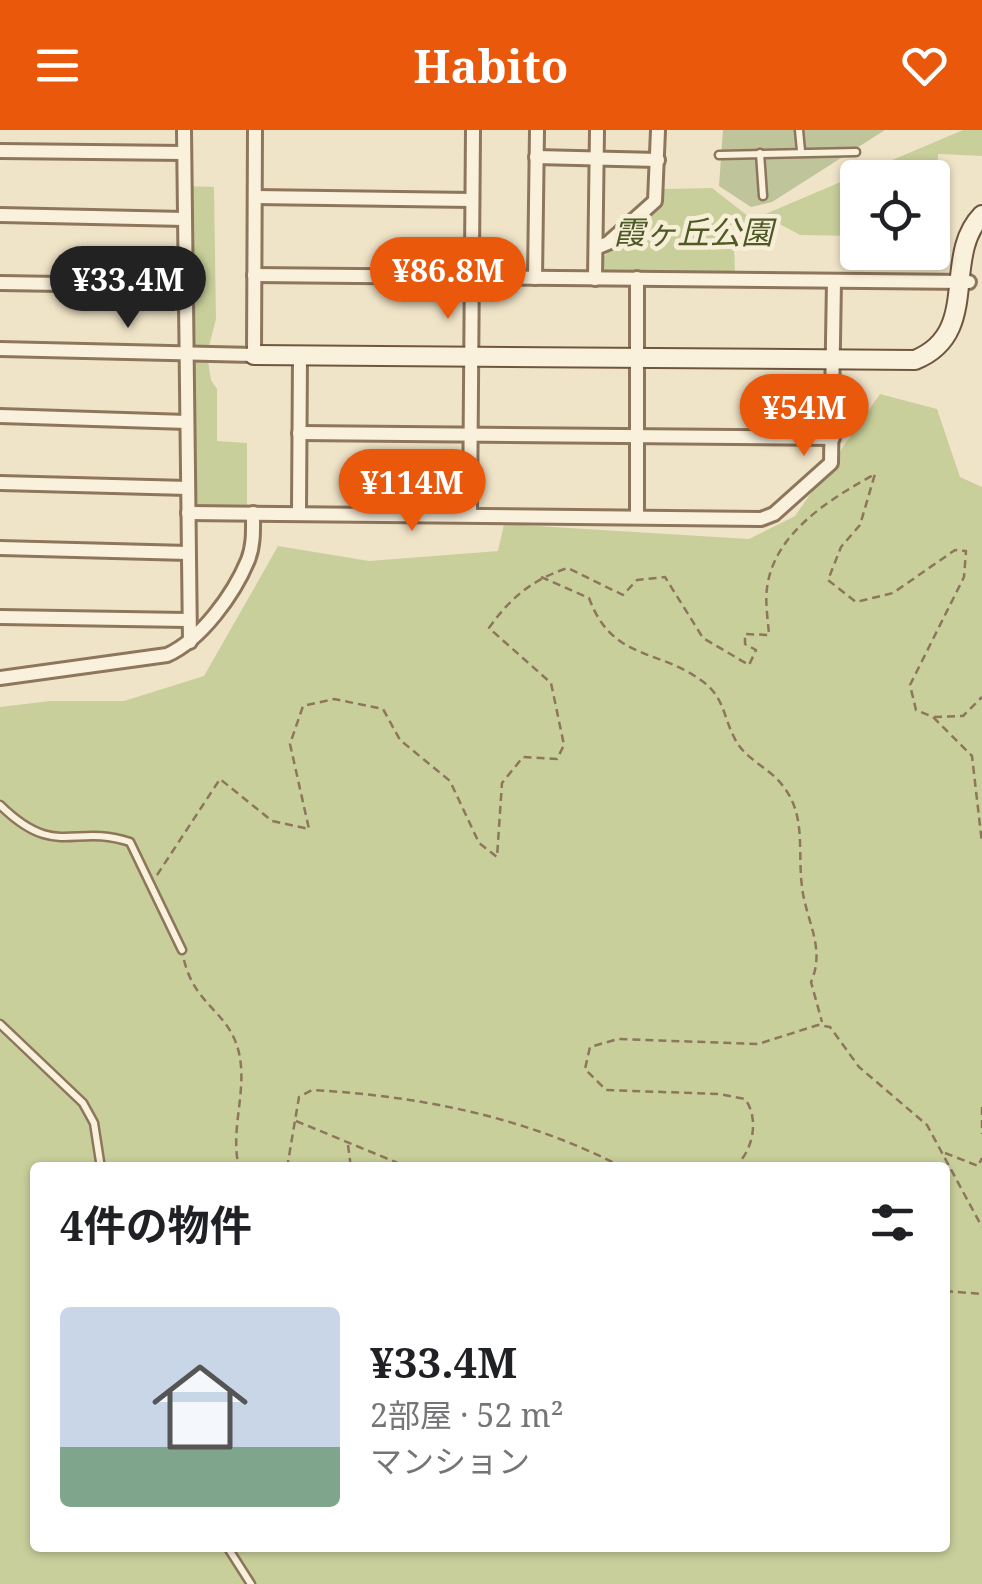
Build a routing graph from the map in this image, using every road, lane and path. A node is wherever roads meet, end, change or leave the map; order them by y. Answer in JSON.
{"nodes":[{"id":1,"x":184,"y":130,"type":"edge"},
{"id":2,"x":255,"y":130,"type":"edge"},
{"id":3,"x":473,"y":130,"type":"edge"},
{"id":4,"x":536,"y":130,"type":"edge"},
{"id":5,"x":598,"y":130,"type":"edge"},
{"id":6,"x":658,"y":130,"type":"edge"},
{"id":7,"x":799,"y":130,"type":"edge"},
{"id":8,"x":0,"y":151,"type":"edge"},
{"id":9,"x":800,"y":151,"type":"junction"},
{"id":10,"x":856,"y":152,"type":"dead end"},
{"id":11,"x":760,"y":153,"type":"junction"},
{"id":12,"x":184,"y":154,"type":"junction"},
{"id":13,"x":719,"y":155,"type":"dead end"},
{"id":14,"x":536,"y":157,"type":"junction"},
{"id":15,"x":597,"y":158,"type":"junction"},
{"id":16,"x":658,"y":160,"type":"junction"},
{"id":17,"x":763,"y":196,"type":"dead end"},
{"id":18,"x":255,"y":197,"type":"junction"},
{"id":19,"x":472,"y":200,"type":"junction"},
{"id":20,"x":0,"y":215,"type":"edge"},
{"id":21,"x":982,"y":215,"type":"edge"},
{"id":22,"x":185,"y":219,"type":"junction"},
{"id":23,"x":596,"y":248,"type":"junction"},
{"id":24,"x":254,"y":274,"type":"junction"},
{"id":25,"x":470,"y":276,"type":"junction"},
{"id":26,"x":535,"y":278,"type":"junction"},
{"id":27,"x":637,"y":278,"type":"junction"},
{"id":28,"x":596,"y":279,"type":"junction"},
{"id":29,"x":834,"y":282,"type":"junction"},
{"id":30,"x":969,"y":282,"type":"junction"},
{"id":31,"x":0,"y":283,"type":"edge"},
{"id":32,"x":186,"y":286,"type":"junction"},
{"id":33,"x":0,"y":349,"type":"edge"},
{"id":34,"x":186,"y":353,"type":"junction"},
{"id":35,"x":254,"y":355,"type":"junction"},
{"id":36,"x":300,"y":356,"type":"junction"},
{"id":37,"x":469,"y":356,"type":"junction"},
{"id":38,"x":637,"y":358,"type":"junction"},
{"id":39,"x":833,"y":360,"type":"junction"},
{"id":40,"x":0,"y":416,"type":"edge"},
{"id":41,"x":187,"y":422,"type":"junction"},
{"id":42,"x":299,"y":433,"type":"junction"},
{"id":43,"x":469,"y":435,"type":"junction"},
{"id":44,"x":637,"y":438,"type":"junction"},
{"id":45,"x":833,"y":438,"type":"junction"},
{"id":46,"x":0,"y":484,"type":"edge"},
{"id":47,"x":188,"y":488,"type":"junction"},
{"id":48,"x":299,"y":511,"type":"junction"},
{"id":49,"x":188,"y":512,"type":"junction"},
{"id":50,"x":254,"y":513,"type":"junction"},
{"id":51,"x":470,"y":514,"type":"junction"},
{"id":52,"x":637,"y":516,"type":"junction"},
{"id":53,"x":0,"y":548,"type":"edge"},
{"id":54,"x":188,"y":553,"type":"junction"},
{"id":55,"x":540,"y":577,"type":"junction"},
{"id":56,"x":0,"y":617,"type":"edge"},
{"id":57,"x":187,"y":620,"type":"junction"},
{"id":58,"x":190,"y":642,"type":"junction"},
{"id":59,"x":0,"y":678,"type":"edge"},
{"id":60,"x":982,"y":698,"type":"edge"},
{"id":61,"x":933,"y":717,"type":"junction"},
{"id":62,"x":0,"y":805,"type":"edge"},
{"id":63,"x":982,"y":843,"type":"edge"},
{"id":64,"x":153,"y":894,"type":"junction"},
{"id":65,"x":182,"y":950,"type":"joint"},
{"id":66,"x":0,"y":1024,"type":"edge"},
{"id":67,"x":823,"y":1024,"type":"junction"},
{"id":68,"x":982,"y":1107,"type":"edge"},
{"id":69,"x":294,"y":1120,"type":"junction"},
{"id":70,"x":982,"y":1134,"type":"edge"},
{"id":71,"x":348,"y":1142,"type":"junction"},
{"id":72,"x":944,"y":1152,"type":"junction"},
{"id":73,"x":982,"y":1158,"type":"edge"},
{"id":74,"x":99,"y":1162,"type":"edge"},
{"id":75,"x":237,"y":1162,"type":"edge"},
{"id":76,"x":287,"y":1162,"type":"edge"},
{"id":77,"x":351,"y":1162,"type":"edge"},
{"id":78,"x":396,"y":1162,"type":"edge"},
{"id":79,"x":611,"y":1162,"type":"edge"},
{"id":80,"x":738,"y":1162,"type":"edge"},
{"id":81,"x":949,"y":1162,"type":"edge"},
{"id":82,"x":950,"y":1164,"type":"edge"},
{"id":83,"x":982,"y":1227,"type":"edge"},
{"id":84,"x":950,"y":1291,"type":"edge"},
{"id":85,"x":982,"y":1294,"type":"edge"},
{"id":86,"x":231,"y":1552,"type":"edge"},
{"id":87,"x":251,"y":1584,"type":"edge"}],
"edges":[{"from":1,"to":12,"type":"street"},
{"from":2,"to":18,"type":"street"},
{"from":3,"to":19,"type":"street"},
{"from":4,"to":14,"type":"street"},
{"from":5,"to":15,"type":"street"},
{"from":6,"to":16,"type":"street"},
{"from":7,"to":9,"type":"lane"},
{"from":8,"to":12,"type":"street"},
{"from":9,"to":10,"type":"lane"},
{"from":9,"to":11,"type":"lane"},
{"from":11,"to":13,"type":"lane"},
{"from":11,"to":17,"type":"lane"},
{"from":12,"to":22,"type":"street"},
{"from":14,"to":15,"type":"street"},
{"from":14,"to":26,"type":"street"},
{"from":15,"to":16,"type":"street"},
{"from":15,"to":23,"type":"street"},
{"from":16,"to":23,"type":"street"},
{"from":18,"to":19,"type":"street"},
{"from":18,"to":24,"type":"street"},
{"from":19,"to":25,"type":"street"},
{"from":20,"to":22,"type":"street"},
{"from":21,"to":30,"type":"street"},
{"from":22,"to":32,"type":"street"},
{"from":23,"to":28,"type":"street"},
{"from":24,"to":25,"type":"street"},
{"from":24,"to":35,"type":"street"},
{"from":25,"to":26,"type":"street"},
{"from":25,"to":37,"type":"street"},
{"from":26,"to":28,"type":"street"},
{"from":27,"to":28,"type":"street"},
{"from":27,"to":29,"type":"street"},
{"from":27,"to":38,"type":"street"},
{"from":29,"to":30,"type":"street"},
{"from":29,"to":39,"type":"street"},
{"from":30,"to":39,"type":"street"},
{"from":31,"to":32,"type":"street"},
{"from":32,"to":34,"type":"street"},
{"from":33,"to":34,"type":"street"},
{"from":34,"to":35,"type":"street"},
{"from":34,"to":41,"type":"street"},
{"from":35,"to":36,"type":"street"},
{"from":36,"to":37,"type":"street"},
{"from":36,"to":42,"type":"street"},
{"from":37,"to":38,"type":"street"},
{"from":37,"to":43,"type":"street"},
{"from":38,"to":39,"type":"street"},
{"from":38,"to":44,"type":"street"},
{"from":39,"to":45,"type":"street"},
{"from":40,"to":41,"type":"street"},
{"from":41,"to":47,"type":"street"},
{"from":42,"to":43,"type":"street"},
{"from":42,"to":48,"type":"street"},
{"from":43,"to":44,"type":"street"},
{"from":43,"to":51,"type":"street"},
{"from":44,"to":45,"type":"street"},
{"from":44,"to":52,"type":"street"},
{"from":45,"to":52,"type":"street"},
{"from":46,"to":47,"type":"street"},
{"from":47,"to":49,"type":"street"},
{"from":48,"to":50,"type":"street"},
{"from":48,"to":51,"type":"street"},
{"from":49,"to":50,"type":"street"},
{"from":49,"to":54,"type":"street"},
{"from":50,"to":58,"type":"street"},
{"from":51,"to":52,"type":"street"},
{"from":53,"to":54,"type":"street"},
{"from":54,"to":57,"type":"street"},
{"from":55,"to":61,"type":"path"},
{"from":55,"to":64,"type":"path"},
{"from":55,"to":67,"type":"path"},
{"from":56,"to":57,"type":"street"},
{"from":57,"to":58,"type":"street"},
{"from":58,"to":59,"type":"street"},
{"from":60,"to":61,"type":"path"},
{"from":61,"to":63,"type":"path"},
{"from":62,"to":64,"type":"lane"},
{"from":64,"to":65,"type":"lane"},
{"from":65,"to":75,"type":"path"},
{"from":66,"to":74,"type":"lane"},
{"from":67,"to":72,"type":"path"},
{"from":67,"to":80,"type":"path"},
{"from":68,"to":70,"type":"path"},
{"from":69,"to":71,"type":"path"},
{"from":69,"to":76,"type":"path"},
{"from":69,"to":79,"type":"path"},
{"from":71,"to":77,"type":"path"},
{"from":71,"to":78,"type":"path"},
{"from":72,"to":73,"type":"path"},
{"from":72,"to":81,"type":"path"},
{"from":82,"to":83,"type":"path"},
{"from":84,"to":85,"type":"path"},
{"from":86,"to":87,"type":"lane"}]}
